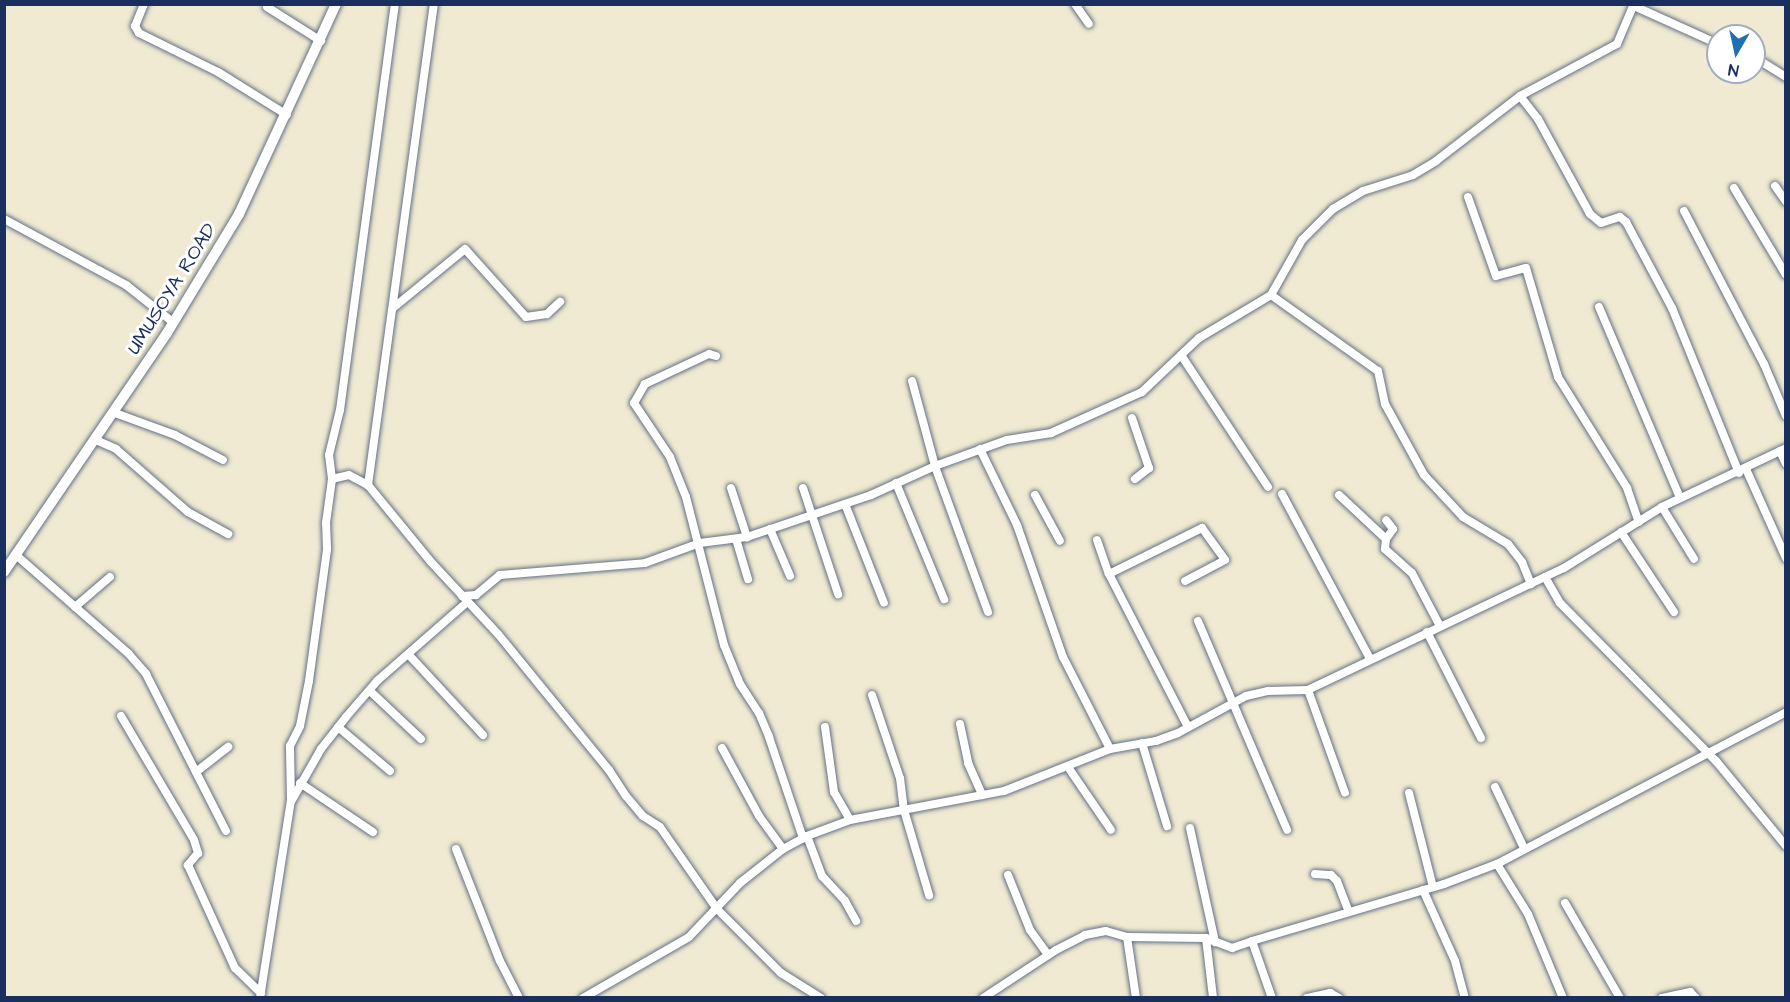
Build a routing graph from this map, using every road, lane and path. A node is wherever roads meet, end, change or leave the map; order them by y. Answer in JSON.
{"nodes":[{"id":1,"x":144,"y":4,"type":"edge"},
{"id":2,"x":336,"y":4,"type":"edge"},
{"id":3,"x":394,"y":4,"type":"edge"},
{"id":4,"x":434,"y":4,"type":"edge"},
{"id":5,"x":1075,"y":4,"type":"edge"},
{"id":6,"x":1634,"y":5,"type":"edge"},
{"id":7,"x":267,"y":7,"type":"dead end"},
{"id":8,"x":1089,"y":24,"type":"dead end"},
{"id":9,"x":1706,"y":38,"type":"edge"},
{"id":10,"x":321,"y":41,"type":"junction"},
{"id":11,"x":1766,"y":65,"type":"edge"},
{"id":12,"x":1785,"y":77,"type":"edge"},
{"id":13,"x":1520,"y":96,"type":"junction"},
{"id":14,"x":287,"y":115,"type":"junction"},
{"id":15,"x":1775,"y":186,"type":"dead end"},
{"id":16,"x":1734,"y":189,"type":"dead end"},
{"id":17,"x":1468,"y":197,"type":"dead end"},
{"id":18,"x":1785,"y":202,"type":"edge"},
{"id":19,"x":1684,"y":211,"type":"dead end"},
{"id":20,"x":4,"y":219,"type":"edge"},
{"id":21,"x":1785,"y":275,"type":"edge"},
{"id":22,"x":1271,"y":295,"type":"junction"},
{"id":23,"x":560,"y":302,"type":"dead end"},
{"id":24,"x":1599,"y":307,"type":"dead end"},
{"id":25,"x":393,"y":308,"type":"junction"},
{"id":26,"x":174,"y":323,"type":"junction"},
{"id":27,"x":1181,"y":355,"type":"junction"},
{"id":28,"x":716,"y":356,"type":"dead end"},
{"id":29,"x":912,"y":381,"type":"dead end"},
{"id":30,"x":115,"y":413,"type":"junction"},
{"id":31,"x":1785,"y":416,"type":"edge"},
{"id":32,"x":1132,"y":418,"type":"dead end"},
{"id":33,"x":96,"y":440,"type":"junction"},
{"id":34,"x":980,"y":449,"type":"junction"},
{"id":35,"x":1783,"y":450,"type":"edge"},
{"id":36,"x":223,"y":460,"type":"dead end"},
{"id":37,"x":1785,"y":464,"type":"edge"},
{"id":38,"x":935,"y":466,"type":"junction"},
{"id":39,"x":1743,"y":471,"type":"junction"},
{"id":40,"x":332,"y":479,"type":"junction"},
{"id":41,"x":1135,"y":479,"type":"dead end"},
{"id":42,"x":896,"y":483,"type":"junction"},
{"id":43,"x":368,"y":484,"type":"junction"},
{"id":44,"x":1268,"y":486,"type":"dead end"},
{"id":45,"x":731,"y":488,"type":"dead end"},
{"id":46,"x":802,"y":488,"type":"dead end"},
{"id":47,"x":1282,"y":494,"type":"dead end"},
{"id":48,"x":1035,"y":495,"type":"dead end"},
{"id":49,"x":1339,"y":495,"type":"dead end"},
{"id":50,"x":1680,"y":498,"type":"junction"},
{"id":51,"x":845,"y":504,"type":"junction"},
{"id":52,"x":1662,"y":507,"type":"junction"},
{"id":53,"x":810,"y":515,"type":"junction"},
{"id":54,"x":1386,"y":520,"type":"dead end"},
{"id":55,"x":1639,"y":522,"type":"junction"},
{"id":56,"x":770,"y":529,"type":"junction"},
{"id":57,"x":1621,"y":532,"type":"junction"},
{"id":58,"x":228,"y":534,"type":"dead end"},
{"id":59,"x":747,"y":537,"type":"junction"},
{"id":60,"x":736,"y":539,"type":"junction"},
{"id":61,"x":1386,"y":539,"type":"junction"},
{"id":62,"x":1097,"y":540,"type":"dead end"},
{"id":63,"x":1060,"y":541,"type":"dead end"},
{"id":64,"x":700,"y":543,"type":"junction"},
{"id":65,"x":16,"y":555,"type":"junction"},
{"id":66,"x":1785,"y":558,"type":"edge"},
{"id":67,"x":1694,"y":559,"type":"dead end"},
{"id":68,"x":4,"y":572,"type":"edge"},
{"id":69,"x":1108,"y":574,"type":"junction"},
{"id":70,"x":790,"y":576,"type":"dead end"},
{"id":71,"x":110,"y":577,"type":"dead end"},
{"id":72,"x":1545,"y":577,"type":"junction"},
{"id":73,"x":748,"y":579,"type":"dead end"},
{"id":74,"x":1185,"y":581,"type":"dead end"},
{"id":75,"x":1531,"y":584,"type":"junction"},
{"id":76,"x":838,"y":594,"type":"dead end"},
{"id":77,"x":464,"y":599,"type":"junction"},
{"id":78,"x":944,"y":599,"type":"dead end"},
{"id":79,"x":884,"y":603,"type":"dead end"},
{"id":80,"x":75,"y":607,"type":"junction"},
{"id":81,"x":988,"y":612,"type":"dead end"},
{"id":82,"x":1674,"y":612,"type":"dead end"},
{"id":83,"x":1198,"y":621,"type":"dead end"},
{"id":84,"x":1440,"y":626,"type":"junction"},
{"id":85,"x":1427,"y":633,"type":"junction"},
{"id":86,"x":409,"y":655,"type":"junction"},
{"id":87,"x":1370,"y":659,"type":"junction"},
{"id":88,"x":1308,"y":690,"type":"junction"},
{"id":89,"x":370,"y":691,"type":"junction"},
{"id":90,"x":872,"y":696,"type":"dead end"},
{"id":91,"x":1233,"y":703,"type":"junction"},
{"id":92,"x":1785,"y":712,"type":"edge"},
{"id":93,"x":121,"y":716,"type":"dead end"},
{"id":94,"x":960,"y":724,"type":"dead end"},
{"id":95,"x":338,"y":727,"type":"junction"},
{"id":96,"x":825,"y":727,"type":"dead end"},
{"id":97,"x":1188,"y":727,"type":"junction"},
{"id":98,"x":483,"y":735,"type":"dead end"},
{"id":99,"x":1481,"y":738,"type":"dead end"},
{"id":100,"x":421,"y":739,"type":"dead end"},
{"id":101,"x":1142,"y":743,"type":"junction"},
{"id":102,"x":228,"y":747,"type":"dead end"},
{"id":103,"x":722,"y":748,"type":"dead end"},
{"id":104,"x":1110,"y":749,"type":"junction"},
{"id":105,"x":1708,"y":755,"type":"junction"},
{"id":106,"x":1068,"y":767,"type":"junction"},
{"id":107,"x":390,"y":771,"type":"dead end"},
{"id":108,"x":196,"y":772,"type":"junction"},
{"id":109,"x":300,"y":783,"type":"junction"},
{"id":110,"x":1495,"y":787,"type":"dead end"},
{"id":111,"x":1345,"y":793,"type":"dead end"},
{"id":112,"x":1409,"y":793,"type":"dead end"},
{"id":113,"x":982,"y":795,"type":"junction"},
{"id":114,"x":291,"y":800,"type":"junction"},
{"id":115,"x":903,"y":810,"type":"junction"},
{"id":116,"x":850,"y":820,"type":"junction"},
{"id":117,"x":1167,"y":826,"type":"dead end"},
{"id":118,"x":1190,"y":828,"type":"dead end"},
{"id":119,"x":1111,"y":830,"type":"dead end"},
{"id":120,"x":1287,"y":830,"type":"dead end"},
{"id":121,"x":226,"y":831,"type":"dead end"},
{"id":122,"x":373,"y":832,"type":"dead end"},
{"id":123,"x":805,"y":837,"type":"junction"},
{"id":124,"x":1785,"y":846,"type":"edge"},
{"id":125,"x":1524,"y":848,"type":"junction"},
{"id":126,"x":456,"y":849,"type":"dead end"},
{"id":127,"x":783,"y":849,"type":"junction"},
{"id":128,"x":1497,"y":864,"type":"junction"},
{"id":129,"x":1315,"y":874,"type":"dead end"},
{"id":130,"x":1008,"y":875,"type":"dead end"},
{"id":131,"x":1433,"y":887,"type":"junction"},
{"id":132,"x":1423,"y":890,"type":"junction"},
{"id":133,"x":928,"y":895,"type":"dead end"},
{"id":134,"x":1565,"y":903,"type":"dead end"},
{"id":135,"x":717,"y":909,"type":"junction"},
{"id":136,"x":1348,"y":910,"type":"junction"},
{"id":137,"x":856,"y":921,"type":"dead end"},
{"id":138,"x":1127,"y":937,"type":"junction"},
{"id":139,"x":1206,"y":938,"type":"junction"},
{"id":140,"x":1252,"y":941,"type":"junction"},
{"id":141,"x":1215,"y":942,"type":"junction"},
{"id":142,"x":1048,"y":955,"type":"junction"},
{"id":143,"x":261,"y":995,"type":"edge"},
{"id":144,"x":519,"y":998,"type":"edge"},
{"id":145,"x":584,"y":998,"type":"edge"},
{"id":146,"x":821,"y":998,"type":"edge"},
{"id":147,"x":983,"y":998,"type":"edge"},
{"id":148,"x":1136,"y":998,"type":"edge"},
{"id":149,"x":1213,"y":998,"type":"edge"},
{"id":150,"x":1272,"y":998,"type":"edge"},
{"id":151,"x":1307,"y":998,"type":"edge"},
{"id":152,"x":1339,"y":998,"type":"edge"},
{"id":153,"x":1466,"y":998,"type":"edge"},
{"id":154,"x":1563,"y":998,"type":"edge"},
{"id":155,"x":1620,"y":998,"type":"edge"},
{"id":156,"x":1662,"y":998,"type":"edge"},
{"id":157,"x":1696,"y":998,"type":"edge"}],
"edges":[{"from":1,"to":14,"type":"street"},
{"from":2,"to":10,"type":"main road","name":"UMUSOYA ROAD"},
{"from":3,"to":40,"type":"street"},
{"from":4,"to":25,"type":"street"},
{"from":5,"to":8,"type":"street"},
{"from":6,"to":9,"type":"street"},
{"from":6,"to":13,"type":"street"},
{"from":7,"to":10,"type":"street"},
{"from":10,"to":14,"type":"main road","name":"UMUSOYA ROAD"},
{"from":11,"to":12,"type":"street"},
{"from":13,"to":22,"type":"street"},
{"from":13,"to":39,"type":"street"},
{"from":14,"to":26,"type":"main road","name":"UMUSOYA ROAD"},
{"from":15,"to":18,"type":"street"},
{"from":16,"to":21,"type":"street"},
{"from":17,"to":55,"type":"street"},
{"from":19,"to":31,"type":"street"},
{"from":20,"to":26,"type":"street"},
{"from":22,"to":27,"type":"street"},
{"from":22,"to":75,"type":"street"},
{"from":23,"to":25,"type":"street"},
{"from":24,"to":50,"type":"street"},
{"from":25,"to":43,"type":"street"},
{"from":26,"to":30,"type":"main road","name":"UMUSOYA ROAD"},
{"from":27,"to":34,"type":"street"},
{"from":27,"to":44,"type":"street"},
{"from":28,"to":64,"type":"street"},
{"from":29,"to":38,"type":"street"},
{"from":30,"to":33,"type":"main road","name":"UMUSOYA ROAD"},
{"from":30,"to":36,"type":"street"},
{"from":32,"to":41,"type":"street"},
{"from":33,"to":58,"type":"street"},
{"from":33,"to":65,"type":"main road","name":"UMUSOYA ROAD"},
{"from":34,"to":38,"type":"street"},
{"from":34,"to":104,"type":"street"},
{"from":35,"to":37,"type":"street"},
{"from":35,"to":39,"type":"street"},
{"from":38,"to":42,"type":"street"},
{"from":38,"to":81,"type":"street"},
{"from":39,"to":50,"type":"street"},
{"from":39,"to":66,"type":"street"},
{"from":40,"to":43,"type":"street"},
{"from":40,"to":114,"type":"street"},
{"from":42,"to":51,"type":"street"},
{"from":42,"to":78,"type":"street"},
{"from":43,"to":77,"type":"street"},
{"from":45,"to":59,"type":"street"},
{"from":46,"to":53,"type":"street"},
{"from":47,"to":87,"type":"street"},
{"from":48,"to":63,"type":"street"},
{"from":49,"to":61,"type":"street"},
{"from":50,"to":52,"type":"street"},
{"from":51,"to":53,"type":"street"},
{"from":51,"to":79,"type":"street"},
{"from":52,"to":55,"type":"street"},
{"from":52,"to":67,"type":"street"},
{"from":53,"to":56,"type":"street"},
{"from":53,"to":76,"type":"street"},
{"from":54,"to":61,"type":"street"},
{"from":55,"to":57,"type":"street"},
{"from":56,"to":59,"type":"street"},
{"from":56,"to":70,"type":"street"},
{"from":57,"to":72,"type":"street"},
{"from":57,"to":82,"type":"street"},
{"from":59,"to":60,"type":"street"},
{"from":60,"to":64,"type":"street"},
{"from":60,"to":73,"type":"street"},
{"from":61,"to":84,"type":"street"},
{"from":62,"to":69,"type":"street"},
{"from":64,"to":77,"type":"street"},
{"from":64,"to":123,"type":"street"},
{"from":65,"to":68,"type":"main road","name":"UMUSOYA ROAD"},
{"from":65,"to":80,"type":"street"},
{"from":69,"to":74,"type":"street"},
{"from":69,"to":97,"type":"street"},
{"from":71,"to":80,"type":"street"},
{"from":72,"to":75,"type":"street"},
{"from":72,"to":105,"type":"street"},
{"from":75,"to":84,"type":"street"},
{"from":77,"to":86,"type":"street"},
{"from":77,"to":135,"type":"street"},
{"from":80,"to":108,"type":"street"},
{"from":83,"to":91,"type":"street"},
{"from":84,"to":85,"type":"street"},
{"from":85,"to":87,"type":"street"},
{"from":85,"to":99,"type":"street"},
{"from":86,"to":89,"type":"street"},
{"from":86,"to":98,"type":"street"},
{"from":87,"to":88,"type":"street"},
{"from":88,"to":91,"type":"street"},
{"from":88,"to":111,"type":"street"},
{"from":89,"to":95,"type":"street"},
{"from":89,"to":100,"type":"street"},
{"from":90,"to":115,"type":"street"},
{"from":91,"to":97,"type":"street"},
{"from":91,"to":120,"type":"street"},
{"from":92,"to":105,"type":"street"},
{"from":93,"to":143,"type":"street"},
{"from":94,"to":113,"type":"street"},
{"from":95,"to":107,"type":"street"},
{"from":95,"to":109,"type":"street"},
{"from":96,"to":116,"type":"street"},
{"from":97,"to":101,"type":"street"},
{"from":101,"to":104,"type":"street"},
{"from":101,"to":117,"type":"street"},
{"from":102,"to":108,"type":"street"},
{"from":103,"to":127,"type":"street"},
{"from":104,"to":106,"type":"street"},
{"from":105,"to":124,"type":"street"},
{"from":105,"to":125,"type":"street"},
{"from":106,"to":113,"type":"street"},
{"from":106,"to":119,"type":"street"},
{"from":108,"to":121,"type":"street"},
{"from":109,"to":114,"type":"street"},
{"from":109,"to":122,"type":"street"},
{"from":110,"to":125,"type":"street"},
{"from":112,"to":131,"type":"street"},
{"from":113,"to":115,"type":"street"},
{"from":114,"to":143,"type":"street"},
{"from":115,"to":116,"type":"street"},
{"from":115,"to":133,"type":"street"},
{"from":116,"to":123,"type":"street"},
{"from":118,"to":141,"type":"street"},
{"from":123,"to":127,"type":"street"},
{"from":123,"to":137,"type":"street"},
{"from":125,"to":128,"type":"street"},
{"from":126,"to":144,"type":"street"},
{"from":127,"to":135,"type":"street"},
{"from":128,"to":131,"type":"street"},
{"from":128,"to":154,"type":"street"},
{"from":129,"to":136,"type":"street"},
{"from":130,"to":142,"type":"street"},
{"from":131,"to":132,"type":"street"},
{"from":132,"to":136,"type":"street"},
{"from":132,"to":153,"type":"street"},
{"from":134,"to":155,"type":"street"},
{"from":135,"to":145,"type":"street"},
{"from":135,"to":146,"type":"street"},
{"from":136,"to":140,"type":"street"},
{"from":138,"to":139,"type":"street"},
{"from":138,"to":142,"type":"street"},
{"from":138,"to":148,"type":"street"},
{"from":139,"to":141,"type":"street"},
{"from":139,"to":149,"type":"street"},
{"from":140,"to":141,"type":"street"},
{"from":140,"to":150,"type":"street"},
{"from":142,"to":147,"type":"street"},
{"from":151,"to":152,"type":"street"},
{"from":156,"to":157,"type":"street"}]}
